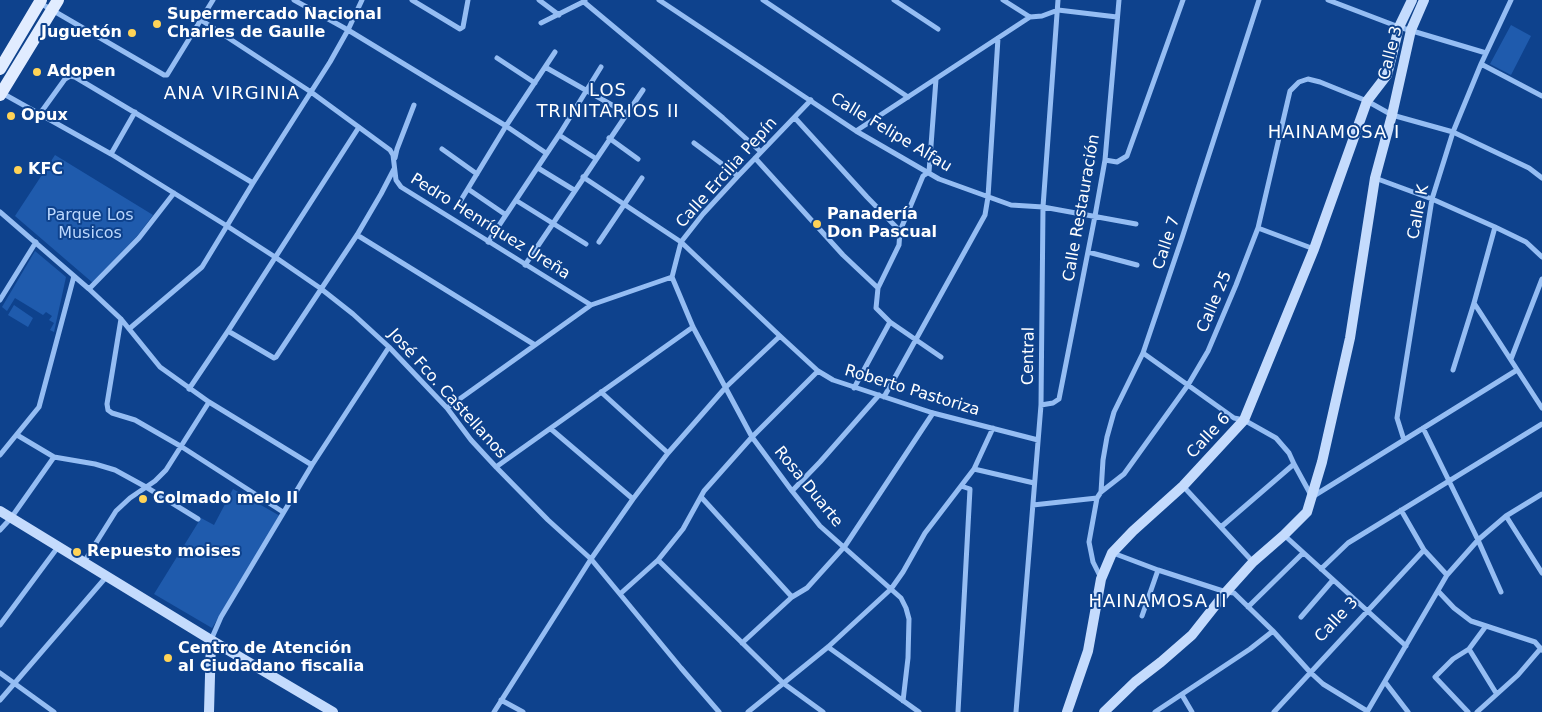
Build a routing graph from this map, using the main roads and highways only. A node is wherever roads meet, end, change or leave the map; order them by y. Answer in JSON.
{"nodes":[{"id":1,"x":40,"y":1,"type":"edge"},
{"id":2,"x":55,"y":5,"type":"edge"},
{"id":3,"x":0,"y":69,"type":"edge"},
{"id":4,"x":1,"y":94,"type":"edge"}],
"edges":[{"from":1,"to":3,"type":"main road"},
{"from":2,"to":4,"type":"main road"}]}
